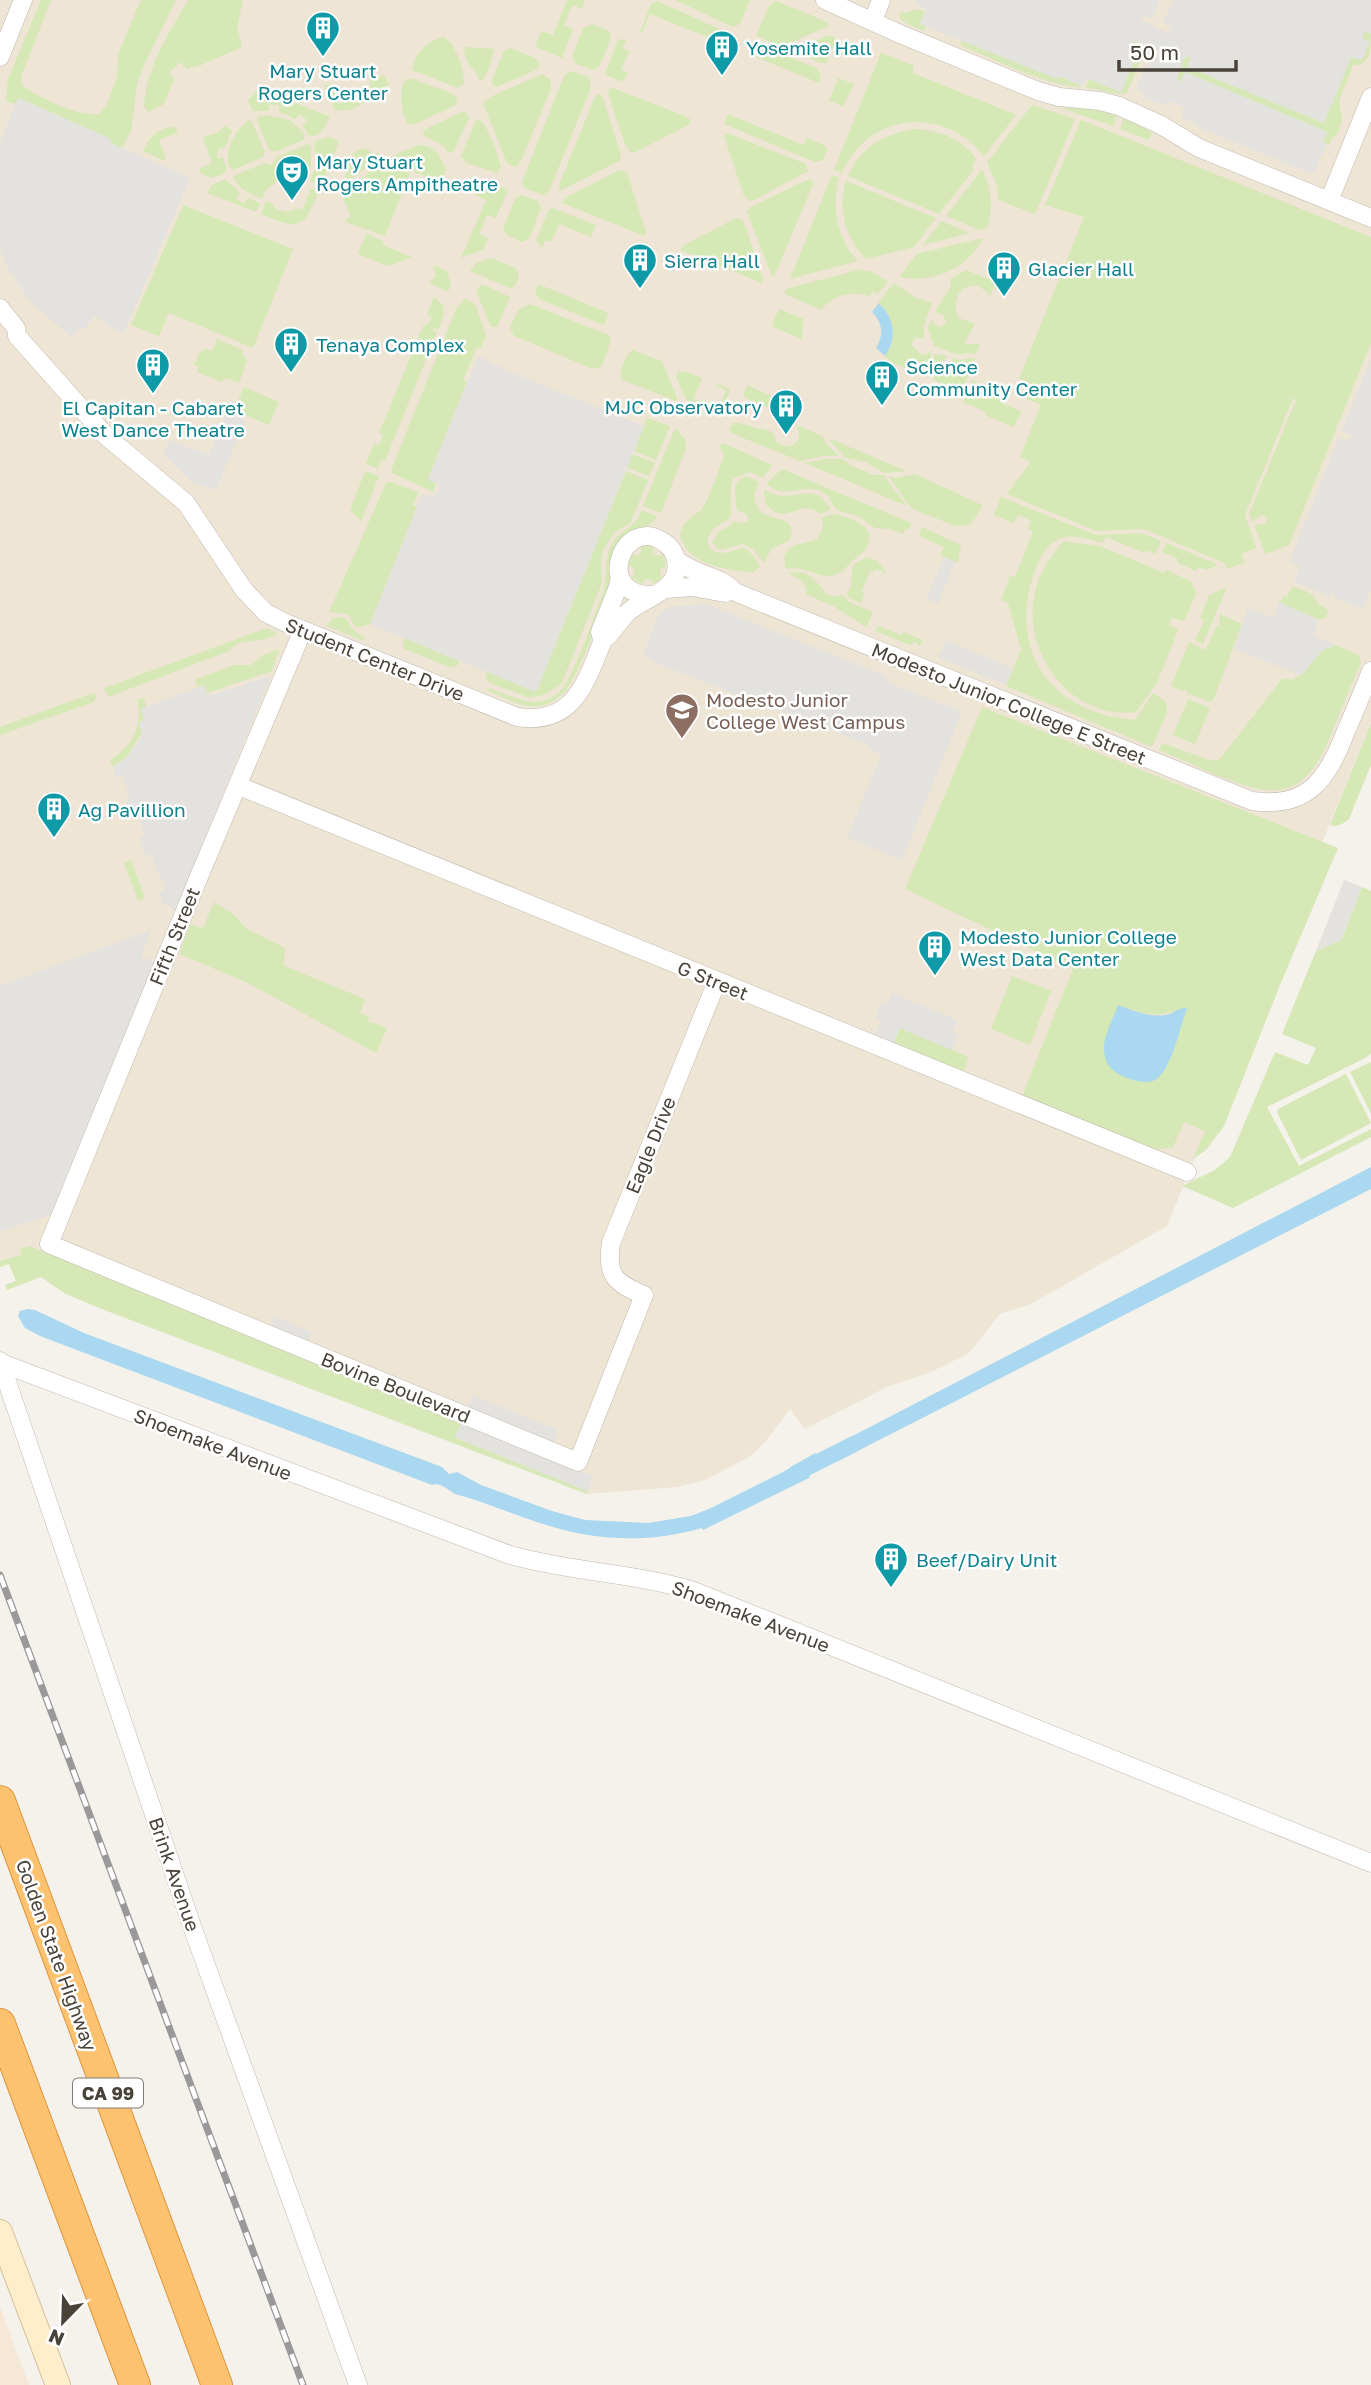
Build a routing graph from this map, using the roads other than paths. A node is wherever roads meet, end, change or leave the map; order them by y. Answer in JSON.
{"nodes":[{"id":1,"x":23,"y":0,"type":"edge"},
{"id":2,"x":825,"y":0,"type":"edge"},
{"id":3,"x":881,"y":0,"type":"edge"},
{"id":4,"x":873,"y":21,"type":"junction"},
{"id":5,"x":0,"y":57,"type":"edge"},
{"id":6,"x":1371,"y":97,"type":"edge"},
{"id":7,"x":1329,"y":201,"type":"junction"},
{"id":8,"x":1371,"y":218,"type":"edge"},
{"id":9,"x":0,"y":308,"type":"edge"},
{"id":10,"x":0,"y":324,"type":"edge"},
{"id":11,"x":17,"y":336,"type":"junction"},
{"id":12,"x":676,"y":559,"type":"junction"},
{"id":13,"x":620,"y":576,"type":"junction"},
{"id":14,"x":659,"y":592,"type":"junction"},
{"id":15,"x":735,"y":592,"type":"junction"},
{"id":16,"x":303,"y":630,"type":"junction"},
{"id":17,"x":603,"y":640,"type":"junction"},
{"id":18,"x":1371,"y":671,"type":"edge"},
{"id":19,"x":239,"y":786,"type":"junction"},
{"id":20,"x":717,"y":981,"type":"junction"},
{"id":21,"x":1187,"y":1172,"type":"dead end"},
{"id":22,"x":49,"y":1244,"type":"joint"},
{"id":23,"x":644,"y":1295,"type":"joint"},
{"id":24,"x":0,"y":1362,"type":"edge"},
{"id":25,"x":0,"y":1801,"type":"edge"},
{"id":26,"x":1371,"y":1863,"type":"edge"},
{"id":27,"x":0,"y":2024,"type":"edge"},
{"id":28,"x":1,"y":2235,"type":"edge"},
{"id":29,"x":6,"y":2265,"type":"edge"},
{"id":30,"x":58,"y":2385,"type":"edge"},
{"id":31,"x":135,"y":2385,"type":"edge"},
{"id":32,"x":217,"y":2385,"type":"edge"},
{"id":33,"x":358,"y":2385,"type":"edge"}],
"edges":[{"from":1,"to":5,"type":"street"},
{"from":2,"to":4,"type":"street"},
{"from":3,"to":4,"type":"street"},
{"from":4,"to":7,"type":"street"},
{"from":6,"to":7,"type":"street"},
{"from":7,"to":8,"type":"street"},
{"from":9,"to":11,"type":"street","name":"Student Center Drive"},
{"from":10,"to":11,"type":"street","name":"Student Center Drive"},
{"from":11,"to":16,"type":"street","name":"Student Center Drive"},
{"from":12,"to":13,"type":"street"},
{"from":12,"to":14,"type":"street"},
{"from":12,"to":15,"type":"street","name":"Modesto Junior College E Street"},
{"from":13,"to":14,"type":"street"},
{"from":13,"to":17,"type":"street","name":"Student Center Drive"},
{"from":14,"to":15,"type":"street","name":"Modesto Junior College E Street"},
{"from":14,"to":17,"type":"street","name":"Student Center Drive"},
{"from":15,"to":18,"type":"street","name":"Modesto Junior College E Street"},
{"from":16,"to":17,"type":"street","name":"Student Center Drive"},
{"from":16,"to":19,"type":"street","name":"Fifth Street"},
{"from":19,"to":20,"type":"street","name":"G Street"},
{"from":19,"to":22,"type":"street","name":"Fifth Street"},
{"from":20,"to":21,"type":"street","name":"G Street"},
{"from":20,"to":23,"type":"street","name":"Eagle Drive"},
{"from":22,"to":23,"type":"street","name":"Bovine Boulevard"},
{"from":24,"to":26,"type":"street","name":"Shoemake Avenue"},
{"from":24,"to":33,"type":"street","name":"Brink Avenue"},
{"from":25,"to":32,"type":"highway","name":"Golden State Highway","number":"CA 99"},
{"from":27,"to":31,"type":"highway"},
{"from":28,"to":29,"type":"main road"},
{"from":29,"to":30,"type":"main road"}]}
